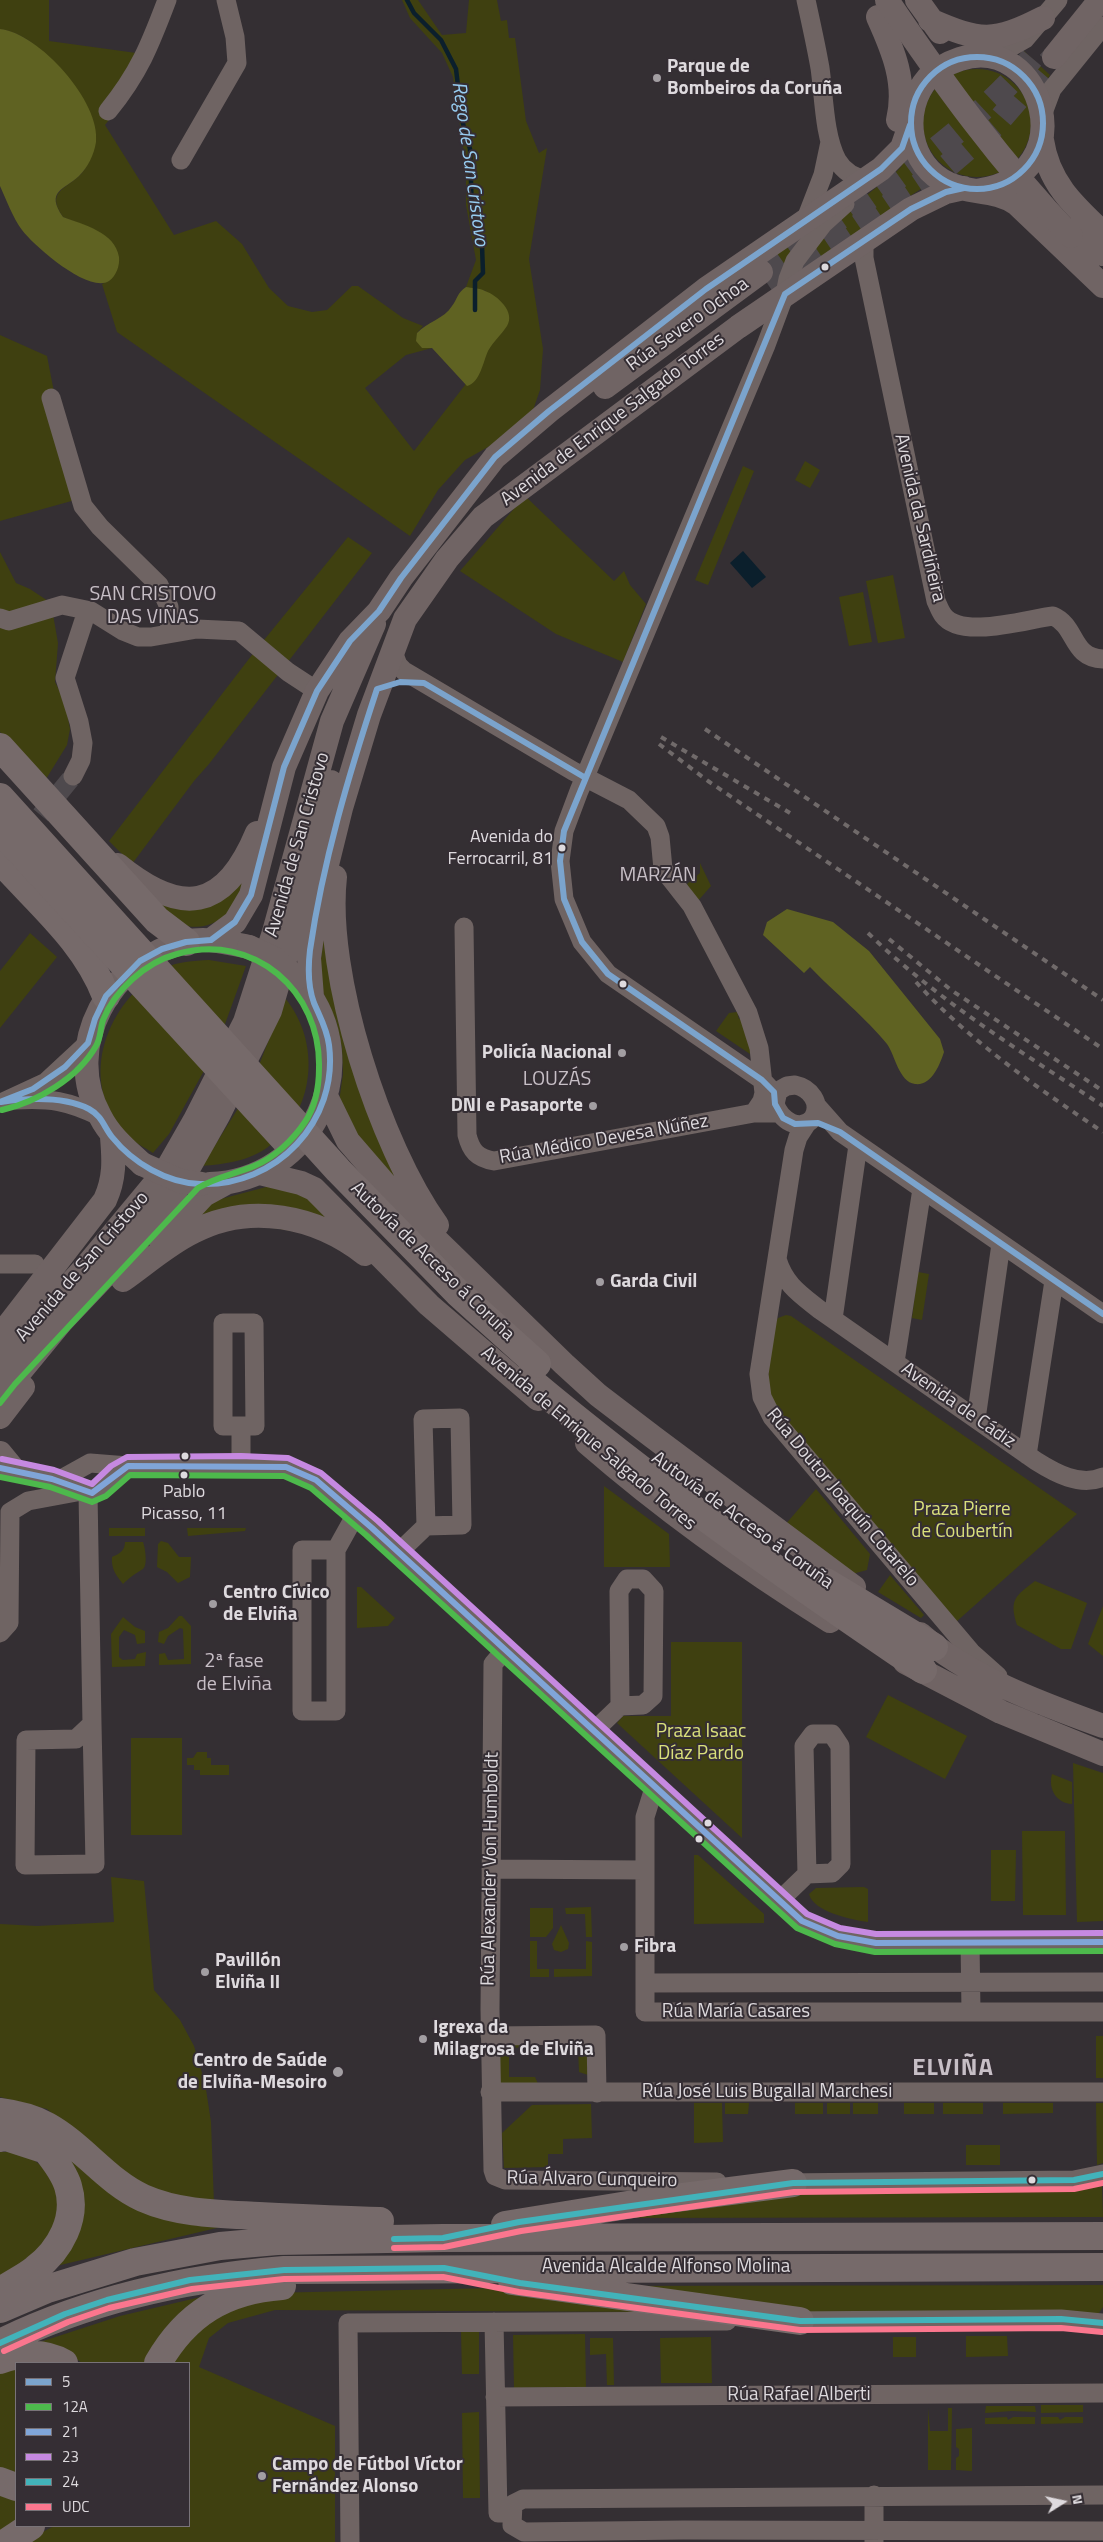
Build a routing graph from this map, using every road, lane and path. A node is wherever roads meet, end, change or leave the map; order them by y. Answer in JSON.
{"nodes":[{"id":1,"x":167,"y":0,"type":"edge"},
{"id":2,"x":226,"y":0,"type":"edge"},
{"id":3,"x":806,"y":0,"type":"edge"},
{"id":4,"x":898,"y":0,"type":"edge"},
{"id":5,"x":917,"y":0,"type":"edge"},
{"id":6,"x":1058,"y":0,"type":"edge"},
{"id":7,"x":1082,"y":0,"type":"edge"},
{"id":8,"x":1100,"y":0,"type":"edge"},
{"id":9,"x":877,"y":5,"type":"edge"},
{"id":10,"x":1043,"y":18,"type":"junction"},
{"id":11,"x":930,"y":20,"type":"junction"},
{"id":12,"x":1103,"y":26,"type":"edge"},
{"id":13,"x":966,"y":57,"type":"junction"},
{"id":14,"x":992,"y":58,"type":"junction"},
{"id":15,"x":108,"y":110,"type":"dead end"},
{"id":16,"x":1043,"y":113,"type":"junction"},
{"id":17,"x":911,"y":117,"type":"junction"},
{"id":18,"x":1042,"y":140,"type":"junction"},
{"id":19,"x":830,"y":142,"type":"junction"},
{"id":20,"x":181,"y":160,"type":"dead end"},
{"id":21,"x":868,"y":180,"type":"junction"},
{"id":22,"x":972,"y":189,"type":"junction"},
{"id":23,"x":806,"y":219,"type":"junction"},
{"id":24,"x":1103,"y":233,"type":"edge"},
{"id":25,"x":1067,"y":234,"type":"junction"},
{"id":26,"x":868,"y":239,"type":"junction"},
{"id":27,"x":1103,"y":254,"type":"edge"},
{"id":28,"x":1103,"y":267,"type":"edge"},
{"id":29,"x":772,"y":284,"type":"junction"},
{"id":30,"x":1103,"y":286,"type":"edge"},
{"id":31,"x":50,"y":398,"type":"dead end"},
{"id":32,"x":454,"y":512,"type":"junction"},
{"id":33,"x":91,"y":611,"type":"junction"},
{"id":34,"x":379,"y":611,"type":"junction"},
{"id":35,"x":0,"y":618,"type":"edge"},
{"id":36,"x":404,"y":619,"type":"junction"},
{"id":37,"x":170,"y":632,"type":"junction"},
{"id":38,"x":393,"y":652,"type":"junction"},
{"id":39,"x":1103,"y":659,"type":"edge"},
{"id":40,"x":424,"y":683,"type":"junction"},
{"id":41,"x":377,"y":689,"type":"junction"},
{"id":42,"x":317,"y":691,"type":"junction"},
{"id":43,"x":360,"y":743,"type":"junction"},
{"id":44,"x":0,"y":747,"type":"edge"},
{"id":45,"x":284,"y":767,"type":"junction"},
{"id":46,"x":73,"y":776,"type":"tunnel mouth"},
{"id":47,"x":584,"y":777,"type":"junction"},
{"id":48,"x":0,"y":797,"type":"edge"},
{"id":49,"x":72,"y":826,"type":"junction"},
{"id":50,"x":0,"y":830,"type":"edge"},
{"id":51,"x":0,"y":860,"type":"edge"},
{"id":52,"x":464,"y":927,"type":"dead end"},
{"id":53,"x":199,"y":941,"type":"junction"},
{"id":54,"x":106,"y":996,"type":"junction"},
{"id":55,"x":312,"y":997,"type":"junction"},
{"id":56,"x":88,"y":1042,"type":"junction"},
{"id":57,"x":762,"y":1080,"type":"junction"},
{"id":58,"x":326,"y":1096,"type":"junction"},
{"id":59,"x":779,"y":1098,"type":"junction"},
{"id":60,"x":2,"y":1101,"type":"edge"},
{"id":61,"x":754,"y":1113,"type":"junction"},
{"id":62,"x":99,"y":1116,"type":"junction"},
{"id":63,"x":811,"y":1117,"type":"junction"},
{"id":64,"x":112,"y":1137,"type":"junction"},
{"id":65,"x":858,"y":1145,"type":"junction"},
{"id":66,"x":260,"y":1173,"type":"junction"},
{"id":67,"x":226,"y":1183,"type":"junction"},
{"id":68,"x":922,"y":1189,"type":"junction"},
{"id":69,"x":1002,"y":1244,"type":"junction"},
{"id":70,"x":777,"y":1258,"type":"junction"},
{"id":71,"x":0,"y":1264,"type":"edge"},
{"id":72,"x":35,"y":1264,"type":"dead end"},
{"id":73,"x":469,"y":1269,"type":"junction"},
{"id":74,"x":123,"y":1280,"type":"junction"},
{"id":75,"x":1054,"y":1280,"type":"junction"},
{"id":76,"x":429,"y":1306,"type":"junction"},
{"id":77,"x":1103,"y":1314,"type":"edge"},
{"id":78,"x":826,"y":1315,"type":"junction"},
{"id":79,"x":768,"y":1316,"type":"junction"},
{"id":80,"x":0,"y":1336,"type":"edge"},
{"id":81,"x":895,"y":1362,"type":"junction"},
{"id":82,"x":0,"y":1364,"type":"edge"},
{"id":83,"x":532,"y":1371,"type":"junction"},
{"id":84,"x":0,"y":1396,"type":"edge"},
{"id":85,"x":0,"y":1417,"type":"edge"},
{"id":86,"x":976,"y":1419,"type":"junction"},
{"id":87,"x":241,"y":1426,"type":"junction"},
{"id":88,"x":1027,"y":1455,"type":"junction"},
{"id":89,"x":95,"y":1464,"type":"junction"},
{"id":90,"x":241,"y":1464,"type":"junction"},
{"id":91,"x":11,"y":1466,"type":"edge"},
{"id":92,"x":128,"y":1466,"type":"junction"},
{"id":93,"x":78,"y":1470,"type":"junction"},
{"id":94,"x":1102,"y":1472,"type":"edge"},
{"id":95,"x":52,"y":1479,"type":"junction"},
{"id":96,"x":105,"y":1482,"type":"junction"},
{"id":97,"x":83,"y":1491,"type":"junction"},
{"id":98,"x":28,"y":1501,"type":"junction"},
{"id":99,"x":356,"y":1514,"type":"junction"},
{"id":100,"x":426,"y":1526,"type":"junction"},
{"id":101,"x":336,"y":1550,"type":"junction"},
{"id":102,"x":398,"y":1552,"type":"junction"},
{"id":103,"x":0,"y":1633,"type":"edge"},
{"id":104,"x":505,"y":1650,"type":"junction"},
{"id":105,"x":929,"y":1658,"type":"junction"},
{"id":106,"x":1016,"y":1691,"type":"junction"},
{"id":107,"x":620,"y":1706,"type":"junction"},
{"id":108,"x":92,"y":1724,"type":"junction"},
{"id":109,"x":1103,"y":1726,"type":"edge"},
{"id":110,"x":594,"y":1731,"type":"junction"},
{"id":111,"x":76,"y":1739,"type":"junction"},
{"id":112,"x":93,"y":1752,"type":"junction"},
{"id":113,"x":1103,"y":1754,"type":"edge"},
{"id":114,"x":654,"y":1788,"type":"junction"},
{"id":115,"x":491,"y":1869,"type":"junction"},
{"id":116,"x":645,"y":1870,"type":"junction"},
{"id":117,"x":807,"y":1874,"type":"junction"},
{"id":118,"x":779,"y":1901,"type":"junction"},
{"id":119,"x":970,"y":1942,"type":"junction"},
{"id":120,"x":1103,"y":1942,"type":"edge"},
{"id":121,"x":645,"y":1982,"type":"junction"},
{"id":122,"x":971,"y":1982,"type":"junction"},
{"id":123,"x":1103,"y":1982,"type":"edge"},
{"id":124,"x":971,"y":2012,"type":"junction"},
{"id":125,"x":1103,"y":2012,"type":"edge"},
{"id":126,"x":490,"y":2036,"type":"junction"},
{"id":127,"x":490,"y":2092,"type":"junction"},
{"id":128,"x":1103,"y":2092,"type":"edge"},
{"id":129,"x":597,"y":2093,"type":"junction"},
{"id":130,"x":0,"y":2112,"type":"edge"},
{"id":131,"x":0,"y":2138,"type":"edge"},
{"id":132,"x":1103,"y":2174,"type":"edge"},
{"id":133,"x":793,"y":2183,"type":"junction"},
{"id":134,"x":343,"y":2221,"type":"junction"},
{"id":135,"x":519,"y":2222,"type":"junction"},
{"id":136,"x":1099,"y":2236,"type":"edge"},
{"id":137,"x":443,"y":2238,"type":"junction"},
{"id":138,"x":400,"y":2239,"type":"junction"},
{"id":139,"x":1099,"y":2267,"type":"edge"},
{"id":140,"x":401,"y":2268,"type":"junction"},
{"id":141,"x":444,"y":2268,"type":"junction"},
{"id":142,"x":344,"y":2282,"type":"junction"},
{"id":143,"x":520,"y":2283,"type":"junction"},
{"id":144,"x":0,"y":2292,"type":"edge"},
{"id":145,"x":0,"y":2309,"type":"edge"},
{"id":146,"x":800,"y":2321,"type":"junction"},
{"id":147,"x":494,"y":2322,"type":"junction"},
{"id":148,"x":1103,"y":2323,"type":"edge"},
{"id":149,"x":0,"y":2343,"type":"edge"},
{"id":150,"x":0,"y":2360,"type":"edge"},
{"id":151,"x":61,"y":2362,"type":"edge"},
{"id":152,"x":159,"y":2362,"type":"edge"},
{"id":153,"x":1103,"y":2393,"type":"edge"},
{"id":154,"x":495,"y":2397,"type":"junction"},
{"id":155,"x":0,"y":2481,"type":"edge"},
{"id":156,"x":15,"y":2486,"type":"edge"},
{"id":157,"x":1103,"y":2494,"type":"edge"},
{"id":158,"x":874,"y":2495,"type":"junction"},
{"id":159,"x":656,"y":2497,"type":"junction"},
{"id":160,"x":512,"y":2513,"type":"junction"},
{"id":161,"x":30,"y":2527,"type":"edge"},
{"id":162,"x":1103,"y":2531,"type":"edge"},
{"id":163,"x":655,"y":2536,"type":"edge"},
{"id":164,"x":874,"y":2537,"type":"edge"},
{"id":165,"x":7,"y":2542,"type":"edge"},
{"id":166,"x":350,"y":2542,"type":"edge"}],
"edges":[{"from":1,"to":15,"type":"street"},
{"from":2,"to":20,"type":"street"},
{"from":3,"to":19,"type":"street"},
{"from":4,"to":25,"type":"main road"},
{"from":5,"to":11,"type":"main road"},
{"from":6,"to":10,"type":"street"},
{"from":7,"to":8,"type":"main road"},
{"from":9,"to":17,"type":"main road"},
{"from":9,"to":21,"type":"main road","name":"Avenida de Enrique Salgado Torres"},
{"from":9,"to":25,"type":"main road","bridge":true},
{"from":10,"to":11,"type":"main road"},
{"from":10,"to":14,"type":"street"},
{"from":11,"to":13,"type":"main road"},
{"from":12,"to":16,"type":"street"},
{"from":13,"to":14,"type":"main road"},
{"from":13,"to":17,"type":"main road"},
{"from":14,"to":16,"type":"main road"},
{"from":16,"to":18,"type":"main road"},
{"from":17,"to":21,"type":"main road","name":"Avenida de Enrique Salgado Torres"},
{"from":17,"to":22,"type":"main road"},
{"from":18,"to":22,"type":"main road"},
{"from":18,"to":24,"type":"main road"},
{"from":19,"to":21,"type":"street"},
{"from":19,"to":23,"type":"street"},
{"from":21,"to":23,"type":"main road","name":"Avenida de Enrique Salgado Torres"},
{"from":21,"to":29,"type":"street"},
{"from":22,"to":25,"type":"main road"},
{"from":22,"to":26,"type":"main road","name":"Avenida de Enrique Salgado Torres"},
{"from":23,"to":32,"type":"main road","name":"Avenida de Enrique Salgado Torres"},
{"from":25,"to":26,"type":"main road"},
{"from":25,"to":27,"type":"main road"},
{"from":25,"to":28,"type":"main road"},
{"from":25,"to":30,"type":"main road"},
{"from":26,"to":29,"type":"main road","name":"Avenida de Enrique Salgado Torres"},
{"from":26,"to":39,"type":"street","name":"Avenida da Sardiñeira"},
{"from":29,"to":32,"type":"main road","name":"Rúa Severo Ochoa"},
{"from":29,"to":36,"type":"main road","name":"Avenida de Enrique Salgado Torres"},
{"from":29,"to":47,"type":"street"},
{"from":31,"to":37,"type":"street"},
{"from":32,"to":34,"type":"main road","name":"Avenida de Enrique Salgado Torres"},
{"from":33,"to":35,"type":"street"},
{"from":33,"to":37,"type":"street"},
{"from":33,"to":46,"type":"street"},
{"from":34,"to":42,"type":"main road","name":"Avenida de Enrique Salgado Torres"},
{"from":34,"to":82,"type":"main road","name":"Avenida de San Cristovo"},
{"from":36,"to":38,"type":"main road","name":"Avenida de Enrique Salgado Torres"},
{"from":36,"to":84,"type":"main road","name":"Avenida de San Cristovo"},
{"from":37,"to":42,"type":"street"},
{"from":38,"to":40,"type":"street"},
{"from":38,"to":41,"type":"main road","name":"Avenida de Enrique Salgado Torres"},
{"from":40,"to":41,"type":"street"},
{"from":40,"to":47,"type":"street"},
{"from":41,"to":43,"type":"main road","name":"Avenida de Enrique Salgado Torres"},
{"from":42,"to":45,"type":"main road","name":"Avenida de Enrique Salgado Torres"},
{"from":43,"to":55,"type":"main road","name":"Avenida de Enrique Salgado Torres"},
{"from":43,"to":73,"type":"main road","name":"Avenida de Enrique Salgado Torres"},
{"from":44,"to":49,"type":"highway"},
{"from":45,"to":49,"type":"main road"},
{"from":45,"to":53,"type":"main road","name":"Avenida de Enrique Salgado Torres"},
{"from":47,"to":57,"type":"street"},
{"from":47,"to":57,"type":"street"},
{"from":48,"to":83,"type":"highway","name":"Autovía de Acceso á Coruña","bridge":true},
{"from":49,"to":53,"type":"highway"},
{"from":50,"to":83,"type":"highway","name":"Autovía de Acceso á Coruña","bridge":true},
{"from":51,"to":54,"type":"highway"},
{"from":52,"to":61,"type":"street","name":"Rúa Médico Devesa Núñez"},
{"from":53,"to":54,"type":"main road"},
{"from":53,"to":55,"type":"main road","bridge":true},
{"from":54,"to":56,"type":"main road"},
{"from":55,"to":58,"type":"main road"},
{"from":56,"to":60,"type":"street"},
{"from":56,"to":62,"type":"main road"},
{"from":57,"to":59,"type":"street"},
{"from":57,"to":61,"type":"street"},
{"from":58,"to":66,"type":"main road"},
{"from":58,"to":73,"type":"main road","name":"Avenida de Enrique Salgado Torres"},
{"from":59,"to":61,"type":"street","name":"Rúa Médico Devesa Núñez"},
{"from":59,"to":63,"type":"street"},
{"from":59,"to":63,"type":"street"},
{"from":60,"to":62,"type":"street"},
{"from":62,"to":64,"type":"main road"},
{"from":63,"to":65,"type":"street"},
{"from":63,"to":70,"type":"street","name":"Rúa Doutor Joaquín Cotarelo"},
{"from":64,"to":67,"type":"main road","bridge":true},
{"from":64,"to":80,"type":"main road"},
{"from":65,"to":68,"type":"street"},
{"from":65,"to":78,"type":"street"},
{"from":66,"to":67,"type":"main road"},
{"from":66,"to":76,"type":"main road","name":"Avenida de Enrique Salgado Torres"},
{"from":67,"to":74,"type":"main road"},
{"from":68,"to":69,"type":"street"},
{"from":68,"to":81,"type":"street"},
{"from":69,"to":75,"type":"street"},
{"from":69,"to":86,"type":"street"},
{"from":70,"to":78,"type":"street","name":"Avenida de Cádiz"},
{"from":70,"to":79,"type":"street","name":"Rúa Doutor Joaquín Cotarelo"},
{"from":71,"to":72,"type":"street"},
{"from":73,"to":105,"type":"main road","name":"Avenida de Enrique Salgado Torres"},
{"from":74,"to":76,"type":"main road"},
{"from":74,"to":85,"type":"main road"},
{"from":75,"to":77,"type":"street"},
{"from":75,"to":88,"type":"street"},
{"from":76,"to":105,"type":"main road","name":"Avenida de Enrique Salgado Torres"},
{"from":78,"to":79,"type":"street","name":"Avenida de Cádiz"},
{"from":78,"to":81,"type":"street","name":"Avenida de Cádiz"},
{"from":79,"to":106,"type":"street","name":"Rúa Doutor Joaquín Cotarelo"},
{"from":81,"to":86,"type":"street","name":"Avenida de Cádiz"},
{"from":83,"to":105,"type":"highway","name":"Autovía de Acceso á Coruña"},
{"from":86,"to":88,"type":"street","name":"Avenida de Cádiz"},
{"from":87,"to":87,"type":"street"},
{"from":87,"to":90,"type":"street"},
{"from":88,"to":94,"type":"street","name":"Avenida de Cádiz"},
{"from":89,"to":92,"type":"street"},
{"from":89,"to":93,"type":"street"},
{"from":89,"to":96,"type":"street"},
{"from":90,"to":92,"type":"street"},
{"from":90,"to":99,"type":"street"},
{"from":91,"to":95,"type":"street"},
{"from":91,"to":98,"type":"street"},
{"from":92,"to":96,"type":"street"},
{"from":93,"to":95,"type":"street"},
{"from":93,"to":97,"type":"street"},
{"from":95,"to":97,"type":"street"},
{"from":96,"to":97,"type":"street"},
{"from":97,"to":98,"type":"street"},
{"from":97,"to":108,"type":"street"},
{"from":98,"to":103,"type":"street"},
{"from":99,"to":101,"type":"street"},
{"from":99,"to":102,"type":"street"},
{"from":100,"to":100,"type":"street"},
{"from":100,"to":102,"type":"street"},
{"from":101,"to":101,"type":"street"},
{"from":102,"to":104,"type":"street"},
{"from":104,"to":110,"type":"street"},
{"from":104,"to":115,"type":"street","name":"Rúa Alexander Von Humboldt"},
{"from":105,"to":106,"type":"main road","name":"Avenida de Enrique Salgado Torres"},
{"from":105,"to":113,"type":"main road","name":"Avenida de Enrique Salgado Torres"},
{"from":106,"to":109,"type":"main road","name":"Avenida de Enrique Salgado Torres"},
{"from":107,"to":107,"type":"street"},
{"from":107,"to":110,"type":"street"},
{"from":108,"to":111,"type":"street"},
{"from":108,"to":112,"type":"street"},
{"from":110,"to":114,"type":"street"},
{"from":111,"to":112,"type":"street"},
{"from":111,"to":112,"type":"street"},
{"from":114,"to":116,"type":"street"},
{"from":114,"to":118,"type":"street"},
{"from":115,"to":116,"type":"street"},
{"from":115,"to":126,"type":"street","name":"Rúa Alexander Von Humboldt"},
{"from":116,"to":121,"type":"street"},
{"from":117,"to":117,"type":"street"},
{"from":117,"to":118,"type":"street"},
{"from":118,"to":119,"type":"street"},
{"from":119,"to":120,"type":"street"},
{"from":119,"to":122,"type":"street"},
{"from":121,"to":122,"type":"street","name":"Rúa María Casares"},
{"from":121,"to":124,"type":"street","name":"Rúa María Casares"},
{"from":122,"to":123,"type":"street","name":"Rúa María Casares"},
{"from":122,"to":124,"type":"street"},
{"from":124,"to":125,"type":"street","name":"Rúa María Casares"},
{"from":126,"to":127,"type":"street","name":"Rúa Alexander Von Humboldt"},
{"from":126,"to":129,"type":"street"},
{"from":127,"to":129,"type":"street","name":"Rúa José Luis Bugallal Marchesi"},
{"from":127,"to":133,"type":"street","name":"Rúa Álvaro Cunqueiro"},
{"from":128,"to":129,"type":"street","name":"Rúa José Luis Bugallal Marchesi"},
{"from":130,"to":134,"type":"highway"},
{"from":131,"to":144,"type":"highway"},
{"from":132,"to":133,"type":"street","name":"Rúa Álvaro Cunqueiro"},
{"from":133,"to":135,"type":"highway"},
{"from":134,"to":135,"type":"highway"},
{"from":134,"to":138,"type":"highway"},
{"from":135,"to":137,"type":"highway"},
{"from":136,"to":137,"type":"highway","name":"Avenida Alcalde Alfonso Molina"},
{"from":137,"to":138,"type":"highway","name":"Avenida Alcalde Alfonso Molina"},
{"from":138,"to":145,"type":"highway","name":"Avenida Alcalde Alfonso Molina"},
{"from":139,"to":141,"type":"highway","name":"Avenida Alcalde Alfonso Molina"},
{"from":140,"to":141,"type":"highway","name":"Avenida Alcalde Alfonso Molina"},
{"from":140,"to":142,"type":"highway"},
{"from":140,"to":149,"type":"highway","name":"Avenida Alcalde Alfonso Molina"},
{"from":141,"to":143,"type":"highway"},
{"from":142,"to":143,"type":"highway"},
{"from":142,"to":152,"type":"highway"},
{"from":143,"to":146,"type":"highway"},
{"from":146,"to":147,"type":"street"},
{"from":146,"to":148,"type":"street"},
{"from":147,"to":154,"type":"street"},
{"from":147,"to":166,"type":"street"},
{"from":150,"to":151,"type":"highway"},
{"from":153,"to":154,"type":"street","name":"Rúa Rafael Alberti"},
{"from":154,"to":160,"type":"street"},
{"from":155,"to":156,"type":"highway"},
{"from":157,"to":158,"type":"street"},
{"from":158,"to":159,"type":"street"},
{"from":158,"to":164,"type":"street"},
{"from":159,"to":160,"type":"street"},
{"from":159,"to":163,"type":"street"},
{"from":160,"to":163,"type":"street"},
{"from":161,"to":165,"type":"highway"},
{"from":162,"to":164,"type":"street"},
{"from":163,"to":164,"type":"street"}]}
